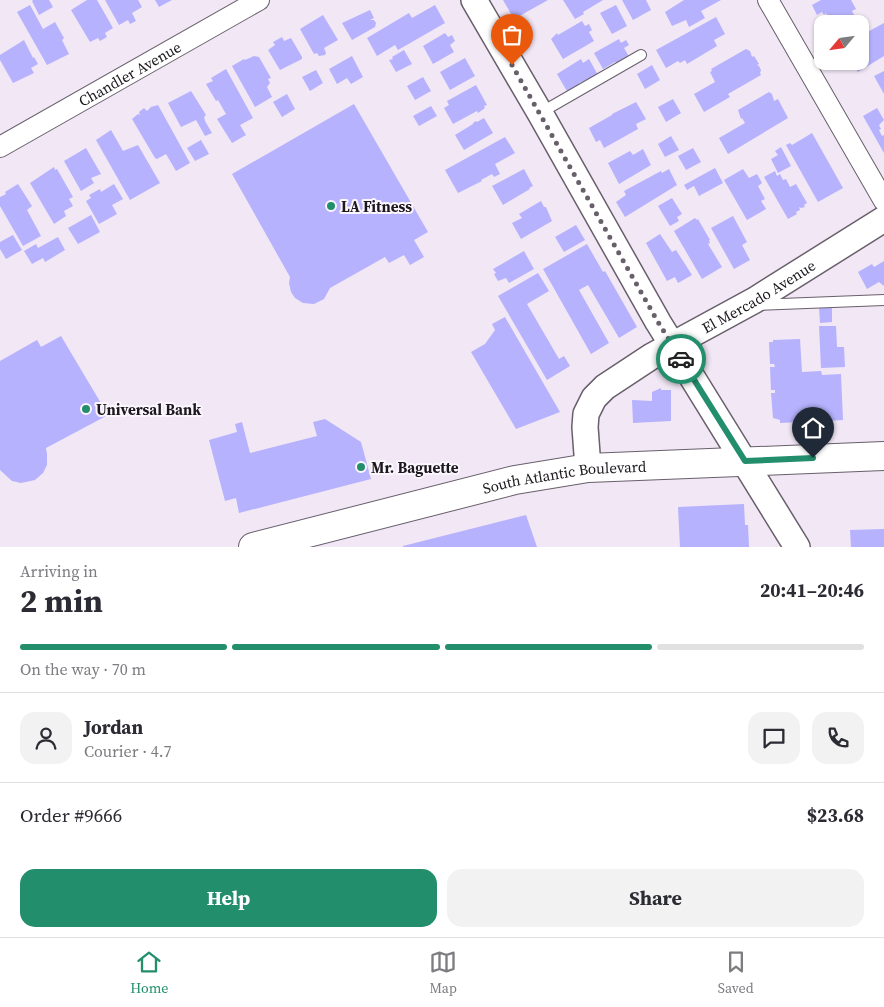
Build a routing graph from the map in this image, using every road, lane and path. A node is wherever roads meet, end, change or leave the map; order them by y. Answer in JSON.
{"nodes":[{"id":1,"x":259,"y":0,"type":"edge"},
{"id":2,"x":474,"y":0,"type":"edge"},
{"id":3,"x":768,"y":0,"type":"edge"},
{"id":4,"x":641,"y":56,"type":"dead end"},
{"id":5,"x":540,"y":113,"type":"junction"},
{"id":6,"x":0,"y":148,"type":"edge"},
{"id":7,"x":884,"y":201,"type":"edge"},
{"id":8,"x":884,"y":219,"type":"edge"},
{"id":9,"x":884,"y":300,"type":"edge"},
{"id":10,"x":743,"y":306,"type":"junction"},
{"id":11,"x":672,"y":345,"type":"junction"},
{"id":12,"x":884,"y":456,"type":"edge"},
{"id":13,"x":745,"y":461,"type":"junction"},
{"id":14,"x":588,"y":468,"type":"junction"},
{"id":15,"x":253,"y":547,"type":"edge"},
{"id":16,"x":797,"y":547,"type":"edge"}],
"edges":[{"from":1,"to":6,"type":"street","name":"Chandler Avenue"},
{"from":2,"to":5,"type":"street"},
{"from":3,"to":7,"type":"street"},
{"from":4,"to":5,"type":"lane"},
{"from":5,"to":11,"type":"street"},
{"from":8,"to":10,"type":"street","name":"El Mercado Avenue"},
{"from":9,"to":10,"type":"lane"},
{"from":10,"to":11,"type":"street","name":"El Mercado Avenue"},
{"from":11,"to":13,"type":"street"},
{"from":11,"to":14,"type":"street","name":"El Mercado Avenue"},
{"from":12,"to":13,"type":"main road","name":"South Atlantic Boulevard"},
{"from":13,"to":14,"type":"main road","name":"South Atlantic Boulevard"},
{"from":13,"to":16,"type":"street"},
{"from":14,"to":15,"type":"main road","name":"South Atlantic Boulevard"}]}
